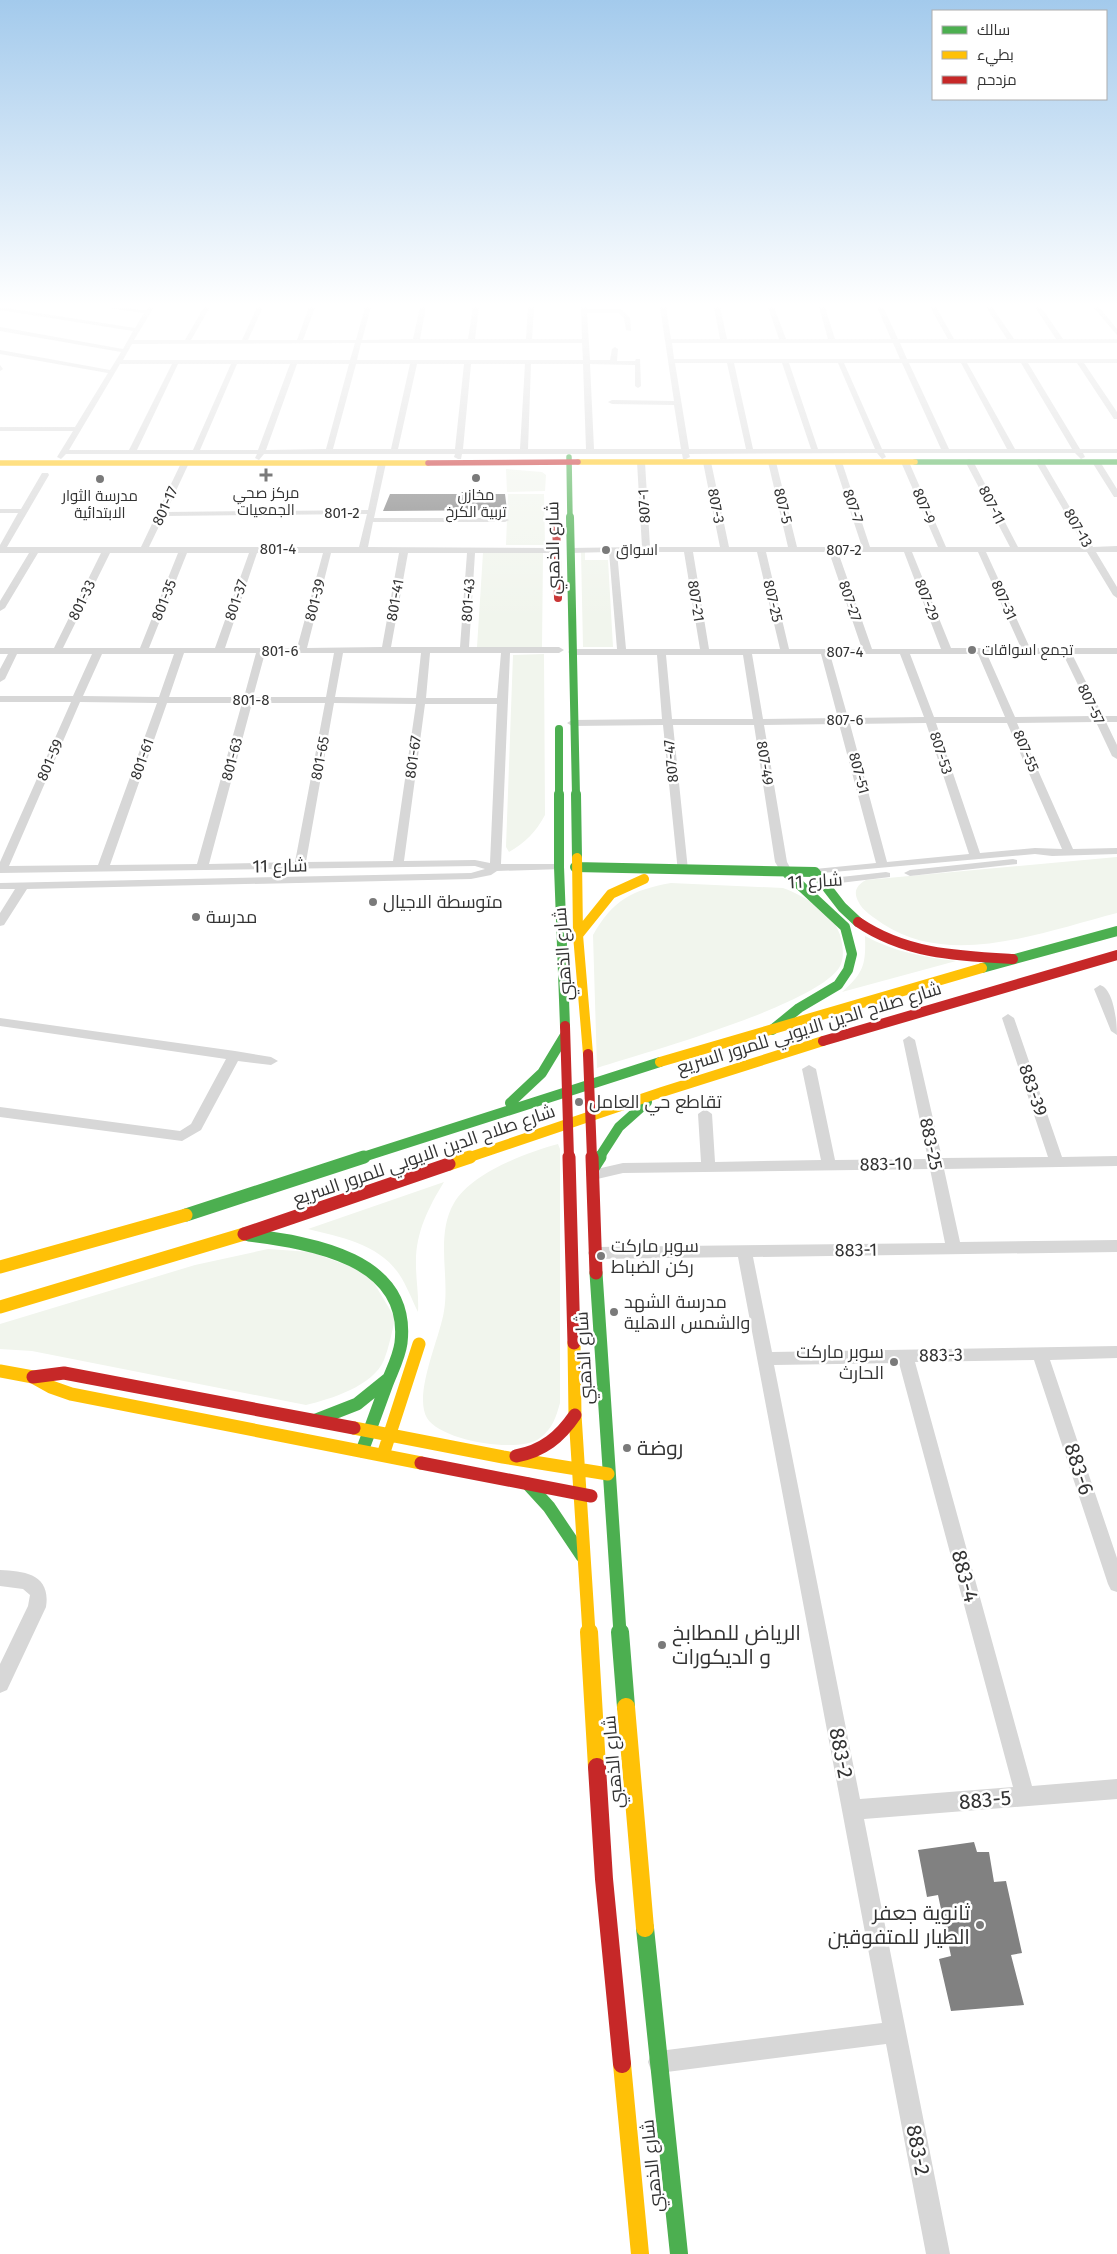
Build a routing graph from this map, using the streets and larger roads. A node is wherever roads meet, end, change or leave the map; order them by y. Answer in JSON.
{"nodes":[{"id":1,"x":88,"y":412,"type":"edge"},
{"id":2,"x":151,"y":412,"type":"edge"},
{"id":3,"x":213,"y":412,"type":"edge"},
{"id":4,"x":275,"y":412,"type":"edge"},
{"id":5,"x":339,"y":412,"type":"edge"},
{"id":6,"x":403,"y":412,"type":"edge"},
{"id":7,"x":463,"y":412,"type":"edge"},
{"id":8,"x":526,"y":412,"type":"edge"},
{"id":9,"x":588,"y":412,"type":"edge"},
{"id":10,"x":679,"y":412,"type":"edge"},
{"id":11,"x":741,"y":412,"type":"edge"},
{"id":12,"x":803,"y":412,"type":"edge"},
{"id":13,"x":863,"y":412,"type":"edge"},
{"id":14,"x":928,"y":412,"type":"edge"},
{"id":15,"x":991,"y":412,"type":"edge"},
{"id":16,"x":1054,"y":412,"type":"edge"},
{"id":17,"x":0,"y":429,"type":"edge"},
{"id":18,"x":78,"y":430,"type":"junction"},
{"id":19,"x":590,"y":451,"type":"junction"},
{"id":20,"x":750,"y":451,"type":"junction"},
{"id":21,"x":816,"y":451,"type":"junction"},
{"id":22,"x":946,"y":451,"type":"junction"},
{"id":23,"x":1012,"y":451,"type":"junction"},
{"id":24,"x":1117,"y":451,"type":"edge"},
{"id":25,"x":132,"y":452,"type":"junction"},
{"id":26,"x":196,"y":452,"type":"junction"},
{"id":27,"x":328,"y":452,"type":"junction"},
{"id":28,"x":394,"y":452,"type":"junction"},
{"id":29,"x":260,"y":454,"type":"junction"},
{"id":30,"x":459,"y":454,"type":"junction"},
{"id":31,"x":686,"y":454,"type":"junction"},
{"id":32,"x":881,"y":454,"type":"junction"},
{"id":33,"x":1080,"y":454,"type":"junction"},
{"id":34,"x":62,"y":455,"type":"junction"},
{"id":35,"x":524,"y":457,"type":"junction"},
{"id":36,"x":1117,"y":457,"type":"edge"},
{"id":37,"x":969,"y":461,"type":"junction"},
{"id":38,"x":1040,"y":461,"type":"junction"},
{"id":39,"x":1,"y":462,"type":"edge"},
{"id":40,"x":641,"y":462,"type":"junction"},
{"id":41,"x":707,"y":462,"type":"junction"},
{"id":42,"x":772,"y":462,"type":"junction"},
{"id":43,"x":838,"y":462,"type":"junction"},
{"id":44,"x":905,"y":462,"type":"junction"},
{"id":45,"x":1096,"y":462,"type":"junction"},
{"id":46,"x":1117,"y":462,"type":"edge"},
{"id":47,"x":185,"y":463,"type":"junction"},
{"id":48,"x":382,"y":463,"type":"junction"},
{"id":49,"x":560,"y":464,"type":"junction"},
{"id":50,"x":45,"y":475,"type":"dead end"},
{"id":51,"x":1117,"y":495,"type":"edge"},
{"id":52,"x":556,"y":503,"type":"dead end"},
{"id":53,"x":0,"y":511,"type":"edge"},
{"id":54,"x":24,"y":511,"type":"junction"},
{"id":55,"x":161,"y":514,"type":"junction"},
{"id":56,"x":371,"y":516,"type":"junction"},
{"id":57,"x":504,"y":520,"type":"dead end"},
{"id":58,"x":254,"y":549,"type":"junction"},
{"id":59,"x":328,"y":549,"type":"junction"},
{"id":60,"x":363,"y":549,"type":"junction"},
{"id":61,"x":404,"y":549,"type":"junction"},
{"id":62,"x":471,"y":549,"type":"junction"},
{"id":63,"x":981,"y":549,"type":"junction"},
{"id":64,"x":1014,"y":549,"type":"junction"},
{"id":65,"x":1090,"y":549,"type":"junction"},
{"id":66,"x":1117,"y":549,"type":"edge"},
{"id":67,"x":0,"y":550,"type":"edge"},
{"id":68,"x":35,"y":550,"type":"junction"},
{"id":69,"x":107,"y":550,"type":"junction"},
{"id":70,"x":144,"y":550,"type":"junction"},
{"id":71,"x":184,"y":550,"type":"junction"},
{"id":72,"x":556,"y":550,"type":"junction"},
{"id":73,"x":570,"y":550,"type":"junction"},
{"id":74,"x":613,"y":550,"type":"junction"},
{"id":75,"x":646,"y":550,"type":"junction"},
{"id":76,"x":688,"y":550,"type":"junction"},
{"id":77,"x":725,"y":550,"type":"junction"},
{"id":78,"x":760,"y":550,"type":"junction"},
{"id":79,"x":793,"y":550,"type":"junction"},
{"id":80,"x":832,"y":550,"type":"junction"},
{"id":81,"x":868,"y":550,"type":"junction"},
{"id":82,"x":908,"y":550,"type":"junction"},
{"id":83,"x":943,"y":550,"type":"junction"},
{"id":84,"x":1117,"y":596,"type":"edge"},
{"id":85,"x":0,"y":608,"type":"edge"},
{"id":86,"x":558,"y":614,"type":"dead end"},
{"id":87,"x":339,"y":650,"type":"junction"},
{"id":88,"x":386,"y":650,"type":"junction"},
{"id":89,"x":426,"y":650,"type":"junction"},
{"id":90,"x":464,"y":650,"type":"junction"},
{"id":91,"x":506,"y":650,"type":"junction"},
{"id":92,"x":559,"y":650,"type":"dead end"},
{"id":93,"x":0,"y":651,"type":"edge"},
{"id":94,"x":14,"y":651,"type":"junction"},
{"id":95,"x":57,"y":651,"type":"junction"},
{"id":96,"x":98,"y":651,"type":"junction"},
{"id":97,"x":143,"y":651,"type":"junction"},
{"id":98,"x":180,"y":651,"type":"junction"},
{"id":99,"x":219,"y":651,"type":"junction"},
{"id":100,"x":260,"y":651,"type":"junction"},
{"id":101,"x":302,"y":651,"type":"junction"},
{"id":102,"x":904,"y":651,"type":"junction"},
{"id":103,"x":948,"y":651,"type":"junction"},
{"id":104,"x":981,"y":651,"type":"junction"},
{"id":105,"x":1027,"y":651,"type":"junction"},
{"id":106,"x":1066,"y":651,"type":"junction"},
{"id":107,"x":1117,"y":651,"type":"edge"},
{"id":108,"x":573,"y":652,"type":"junction"},
{"id":109,"x":622,"y":652,"type":"junction"},
{"id":110,"x":661,"y":652,"type":"junction"},
{"id":111,"x":704,"y":652,"type":"junction"},
{"id":112,"x":747,"y":652,"type":"junction"},
{"id":113,"x":785,"y":652,"type":"junction"},
{"id":114,"x":825,"y":652,"type":"junction"},
{"id":115,"x":868,"y":652,"type":"junction"},
{"id":116,"x":0,"y":679,"type":"edge"},
{"id":117,"x":0,"y":699,"type":"edge"},
{"id":118,"x":77,"y":699,"type":"junction"},
{"id":119,"x":163,"y":700,"type":"junction"},
{"id":120,"x":248,"y":700,"type":"junction"},
{"id":121,"x":331,"y":700,"type":"junction"},
{"id":122,"x":421,"y":700,"type":"junction"},
{"id":123,"x":502,"y":700,"type":"junction"},
{"id":124,"x":559,"y":718,"type":"dead end"},
{"id":125,"x":759,"y":720,"type":"junction"},
{"id":126,"x":845,"y":720,"type":"junction"},
{"id":127,"x":930,"y":720,"type":"junction"},
{"id":128,"x":1013,"y":720,"type":"junction"},
{"id":129,"x":1099,"y":720,"type":"junction"},
{"id":130,"x":1117,"y":720,"type":"edge"},
{"id":131,"x":667,"y":721,"type":"junction"},
{"id":132,"x":572,"y":723,"type":"junction"},
{"id":133,"x":1117,"y":756,"type":"edge"},
{"id":134,"x":1117,"y":851,"type":"edge"},
{"id":135,"x":1069,"y":852,"type":"junction"},
{"id":136,"x":1052,"y":853,"type":"junction"},
{"id":137,"x":975,"y":856,"type":"junction"},
{"id":138,"x":398,"y":864,"type":"junction"},
{"id":139,"x":300,"y":866,"type":"junction"},
{"id":140,"x":883,"y":866,"type":"junction"},
{"id":141,"x":202,"y":867,"type":"junction"},
{"id":142,"x":559,"y":867,"type":"junction"},
{"id":143,"x":103,"y":868,"type":"junction"},
{"id":144,"x":495,"y":868,"type":"junction"},
{"id":145,"x":1,"y":870,"type":"edge"},
{"id":146,"x":56,"y":870,"type":"junction"},
{"id":147,"x":682,"y":870,"type":"junction"},
{"id":148,"x":576,"y":872,"type":"junction"},
{"id":149,"x":815,"y":872,"type":"junction"},
{"id":150,"x":787,"y":873,"type":"junction"},
{"id":151,"x":644,"y":879,"type":"junction"},
{"id":152,"x":823,"y":882,"type":"junction"},
{"id":153,"x":795,"y":883,"type":"junction"},
{"id":154,"x":50,"y":885,"type":"junction"},
{"id":155,"x":0,"y":886,"type":"edge"},
{"id":156,"x":23,"y":886,"type":"junction"},
{"id":157,"x":0,"y":922,"type":"edge"},
{"id":158,"x":1117,"y":931,"type":"edge"},
{"id":159,"x":578,"y":935,"type":"junction"},
{"id":160,"x":1117,"y":955,"type":"edge"},
{"id":161,"x":1013,"y":959,"type":"junction"},
{"id":162,"x":1100,"y":988,"type":"dead end"},
{"id":163,"x":1008,"y":1018,"type":"dead end"},
{"id":164,"x":1,"y":1024,"type":"edge"},
{"id":165,"x":772,"y":1030,"type":"junction"},
{"id":166,"x":1117,"y":1031,"type":"edge"},
{"id":167,"x":565,"y":1035,"type":"junction"},
{"id":168,"x":909,"y":1040,"type":"dead end"},
{"id":169,"x":235,"y":1055,"type":"junction"},
{"id":170,"x":271,"y":1061,"type":"dead end"},
{"id":171,"x":809,"y":1069,"type":"dead end"},
{"id":172,"x":590,"y":1083,"type":"junction"},
{"id":173,"x":567,"y":1090,"type":"junction"},
{"id":174,"x":662,"y":1092,"type":"junction"},
{"id":175,"x":0,"y":1112,"type":"edge"},
{"id":176,"x":705,"y":1114,"type":"dead end"},
{"id":177,"x":486,"y":1116,"type":"junction"},
{"id":178,"x":591,"y":1117,"type":"junction"},
{"id":179,"x":569,"y":1124,"type":"junction"},
{"id":180,"x":1117,"y":1161,"type":"edge"},
{"id":181,"x":1057,"y":1162,"type":"junction"},
{"id":182,"x":936,"y":1164,"type":"junction"},
{"id":183,"x":829,"y":1165,"type":"junction"},
{"id":184,"x":708,"y":1167,"type":"junction"},
{"id":185,"x":593,"y":1171,"type":"junction"},
{"id":186,"x":243,"y":1234,"type":"junction"},
{"id":187,"x":1117,"y":1246,"type":"edge"},
{"id":188,"x":954,"y":1248,"type":"junction"},
{"id":189,"x":744,"y":1251,"type":"junction"},
{"id":190,"x":595,"y":1253,"type":"junction"},
{"id":191,"x":0,"y":1267,"type":"edge"},
{"id":192,"x":0,"y":1306,"type":"edge"},
{"id":193,"x":419,"y":1344,"type":"dead end"},
{"id":194,"x":1117,"y":1352,"type":"edge"},
{"id":195,"x":1040,"y":1354,"type":"junction"},
{"id":196,"x":905,"y":1356,"type":"junction"},
{"id":197,"x":765,"y":1359,"type":"junction"},
{"id":198,"x":0,"y":1371,"type":"edge"},
{"id":199,"x":33,"y":1377,"type":"junction"},
{"id":200,"x":389,"y":1378,"type":"junction"},
{"id":201,"x":575,"y":1415,"type":"junction"},
{"id":202,"x":316,"y":1420,"type":"junction"},
{"id":203,"x":369,"y":1432,"type":"junction"},
{"id":204,"x":389,"y":1436,"type":"junction"},
{"id":205,"x":362,"y":1451,"type":"junction"},
{"id":206,"x":383,"y":1455,"type":"junction"},
{"id":207,"x":502,"y":1457,"type":"junction"},
{"id":208,"x":579,"y":1470,"type":"junction"},
{"id":209,"x":608,"y":1474,"type":"junction"},
{"id":210,"x":528,"y":1484,"type":"junction"},
{"id":211,"x":580,"y":1494,"type":"junction"},
{"id":212,"x":610,"y":1499,"type":"junction"},
{"id":213,"x":584,"y":1559,"type":"junction"},
{"id":214,"x":0,"y":1578,"type":"edge"},
{"id":215,"x":1117,"y":1584,"type":"edge"},
{"id":216,"x":0,"y":1684,"type":"edge"},
{"id":217,"x":1117,"y":1789,"type":"edge"},
{"id":218,"x":1025,"y":1796,"type":"junction"},
{"id":219,"x":852,"y":1810,"type":"junction"},
{"id":220,"x":895,"y":2032,"type":"junction"},
{"id":221,"x":659,"y":2062,"type":"junction"},
{"id":222,"x":640,"y":2254,"type":"edge"},
{"id":223,"x":679,"y":2254,"type":"edge"},
{"id":224,"x":938,"y":2254,"type":"edge"}],
"edges":[{"from":1,"to":18,"type":"street"},
{"from":2,"to":25,"type":"street"},
{"from":3,"to":26,"type":"street"},
{"from":4,"to":29,"type":"street"},
{"from":5,"to":27,"type":"street"},
{"from":6,"to":28,"type":"street"},
{"from":7,"to":30,"type":"street"},
{"from":8,"to":35,"type":"street"},
{"from":9,"to":19,"type":"street"},
{"from":10,"to":31,"type":"street"},
{"from":11,"to":20,"type":"street"},
{"from":12,"to":21,"type":"street"},
{"from":13,"to":32,"type":"street"},
{"from":14,"to":22,"type":"street"},
{"from":15,"to":23,"type":"street"},
{"from":16,"to":33,"type":"street"},
{"from":17,"to":18,"type":"street"},
{"from":18,"to":34,"type":"street"},
{"from":19,"to":31,"type":"street"},
{"from":19,"to":35,"type":"street"},
{"from":20,"to":21,"type":"street"},
{"from":20,"to":31,"type":"street"},
{"from":21,"to":32,"type":"street"},
{"from":22,"to":23,"type":"street"},
{"from":22,"to":32,"type":"street"},
{"from":23,"to":33,"type":"street"},
{"from":24,"to":33,"type":"street"},
{"from":25,"to":26,"type":"street"},
{"from":25,"to":34,"type":"street"},
{"from":26,"to":29,"type":"street"},
{"from":27,"to":28,"type":"street"},
{"from":27,"to":29,"type":"street"},
{"from":28,"to":30,"type":"street"},
{"from":29,"to":30,"type":"street"},
{"from":29,"to":34,"type":"street"},
{"from":30,"to":35,"type":"street"},
{"from":30,"to":49,"type":"street"},
{"from":31,"to":32,"type":"street"},
{"from":31,"to":49,"type":"street"},
{"from":32,"to":33,"type":"street"},
{"from":33,"to":36,"type":"street"},
{"from":34,"to":39,"type":"street"},
{"from":35,"to":48,"type":"street"},
{"from":35,"to":49,"type":"street"},
{"from":37,"to":38,"type":"street"},
{"from":37,"to":44,"type":"street"},
{"from":37,"to":64,"type":"street","name":"807-11"},
{"from":38,"to":45,"type":"street"},
{"from":38,"to":65,"type":"street","name":"807-13"},
{"from":39,"to":47,"type":"street"},
{"from":40,"to":41,"type":"street"},
{"from":40,"to":49,"type":"street"},
{"from":40,"to":75,"type":"street","name":"807-1"},
{"from":41,"to":42,"type":"street"},
{"from":41,"to":77,"type":"street","name":"807-3"},
{"from":42,"to":43,"type":"street"},
{"from":42,"to":79,"type":"street","name":"807-5"},
{"from":43,"to":44,"type":"street"},
{"from":43,"to":81,"type":"street","name":"807-7"},
{"from":44,"to":83,"type":"street","name":"807-9"},
{"from":45,"to":46,"type":"street"},
{"from":45,"to":51,"type":"street"},
{"from":47,"to":48,"type":"street"},
{"from":47,"to":55,"type":"street","name":"801-17"},
{"from":48,"to":56,"type":"street"},
{"from":49,"to":73,"type":"street","name":"شارع الذهبي"},
{"from":50,"to":54,"type":"street"},
{"from":52,"to":72,"type":"street","name":"شارع الذهبي"},
{"from":53,"to":54,"type":"street"},
{"from":54,"to":67,"type":"street"},
{"from":55,"to":56,"type":"street","name":"801-2"},
{"from":55,"to":70,"type":"street","name":"801-17"},
{"from":56,"to":57,"type":"street","name":"801-2"},
{"from":56,"to":60,"type":"street"},
{"from":58,"to":59,"type":"street","name":"801-4"},
{"from":58,"to":71,"type":"street","name":"801-4"},
{"from":58,"to":99,"type":"street","name":"801-37"},
{"from":59,"to":60,"type":"street","name":"801-4"},
{"from":59,"to":101,"type":"street","name":"801-39"},
{"from":60,"to":61,"type":"street","name":"801-4"},
{"from":61,"to":62,"type":"street","name":"801-4"},
{"from":61,"to":88,"type":"street","name":"801-41"},
{"from":62,"to":72,"type":"street","name":"801-4"},
{"from":62,"to":90,"type":"street","name":"801-43"},
{"from":63,"to":64,"type":"street","name":"807-2"},
{"from":63,"to":83,"type":"street","name":"807-2"},
{"from":63,"to":105,"type":"street","name":"807-31"},
{"from":64,"to":65,"type":"street","name":"807-2"},
{"from":65,"to":66,"type":"street","name":"807-2"},
{"from":65,"to":84,"type":"street","name":"807-13"},
{"from":67,"to":68,"type":"street","name":"801-4"},
{"from":68,"to":69,"type":"street","name":"801-4"},
{"from":68,"to":85,"type":"street"},
{"from":69,"to":70,"type":"street","name":"801-4"},
{"from":69,"to":95,"type":"street","name":"801-33"},
{"from":70,"to":71,"type":"street","name":"801-4"},
{"from":71,"to":97,"type":"street","name":"801-35"},
{"from":72,"to":86,"type":"street","name":"شارع الذهبي"},
{"from":73,"to":74,"type":"street","name":"807-2"},
{"from":73,"to":108,"type":"street","name":"شارع الذهبي"},
{"from":74,"to":75,"type":"street","name":"807-2"},
{"from":74,"to":109,"type":"street"},
{"from":75,"to":76,"type":"street","name":"807-2"},
{"from":76,"to":77,"type":"street","name":"807-2"},
{"from":76,"to":111,"type":"street","name":"807-21"},
{"from":77,"to":78,"type":"street","name":"807-2"},
{"from":78,"to":79,"type":"street","name":"807-2"},
{"from":78,"to":113,"type":"street","name":"807-25"},
{"from":79,"to":80,"type":"street","name":"807-2"},
{"from":80,"to":81,"type":"street","name":"807-2"},
{"from":80,"to":115,"type":"street","name":"807-27"},
{"from":81,"to":82,"type":"street","name":"807-2"},
{"from":82,"to":83,"type":"street","name":"807-2"},
{"from":82,"to":103,"type":"street","name":"807-29"},
{"from":87,"to":88,"type":"street","name":"801-6"},
{"from":87,"to":101,"type":"street","name":"801-6"},
{"from":87,"to":121,"type":"street","name":"801-65"},
{"from":88,"to":89,"type":"street","name":"801-6"},
{"from":89,"to":90,"type":"street","name":"801-6"},
{"from":89,"to":122,"type":"street","name":"801-67"},
{"from":90,"to":91,"type":"street","name":"801-6"},
{"from":91,"to":92,"type":"street","name":"801-6"},
{"from":91,"to":123,"type":"street"},
{"from":93,"to":94,"type":"street","name":"801-6"},
{"from":94,"to":95,"type":"street","name":"801-6"},
{"from":94,"to":116,"type":"street"},
{"from":95,"to":96,"type":"street","name":"801-6"},
{"from":96,"to":97,"type":"street","name":"801-6"},
{"from":96,"to":118,"type":"street","name":"801-59"},
{"from":97,"to":98,"type":"street","name":"801-6"},
{"from":98,"to":99,"type":"street","name":"801-6"},
{"from":98,"to":119,"type":"street","name":"801-61"},
{"from":99,"to":100,"type":"street","name":"801-6"},
{"from":100,"to":101,"type":"street","name":"801-6"},
{"from":100,"to":120,"type":"street","name":"801-63"},
{"from":102,"to":103,"type":"street","name":"807-4"},
{"from":102,"to":115,"type":"street","name":"807-4"},
{"from":102,"to":127,"type":"street","name":"807-53"},
{"from":103,"to":104,"type":"street","name":"807-4"},
{"from":104,"to":105,"type":"street","name":"807-4"},
{"from":104,"to":128,"type":"street","name":"807-55"},
{"from":105,"to":106,"type":"street","name":"807-4"},
{"from":106,"to":107,"type":"street","name":"807-4"},
{"from":106,"to":129,"type":"street","name":"807-57"},
{"from":108,"to":109,"type":"street","name":"807-4"},
{"from":108,"to":132,"type":"street","name":"شارع الذهبي"},
{"from":109,"to":110,"type":"street","name":"807-4"},
{"from":110,"to":111,"type":"street","name":"807-4"},
{"from":110,"to":131,"type":"street","name":"807-47"},
{"from":111,"to":112,"type":"street","name":"807-4"},
{"from":112,"to":113,"type":"street","name":"807-4"},
{"from":112,"to":125,"type":"street","name":"807-49"},
{"from":113,"to":114,"type":"street","name":"807-4"},
{"from":114,"to":115,"type":"street","name":"807-4"},
{"from":114,"to":126,"type":"street","name":"807-51"},
{"from":117,"to":118,"type":"street","name":"801-8"},
{"from":118,"to":119,"type":"street","name":"801-8"},
{"from":118,"to":145,"type":"street","name":"801-59"},
{"from":119,"to":120,"type":"street","name":"801-8"},
{"from":119,"to":143,"type":"street","name":"801-61"},
{"from":120,"to":121,"type":"street","name":"801-8"},
{"from":120,"to":141,"type":"street","name":"801-63"},
{"from":121,"to":122,"type":"street","name":"801-8"},
{"from":121,"to":139,"type":"street","name":"801-65"},
{"from":122,"to":123,"type":"street","name":"801-8"},
{"from":122,"to":138,"type":"street","name":"801-67"},
{"from":123,"to":144,"type":"street"},
{"from":124,"to":142,"type":"street","name":"شارع الذهبي"},
{"from":125,"to":126,"type":"street","name":"807-6"},
{"from":125,"to":131,"type":"street","name":"807-6"},
{"from":125,"to":150,"type":"street","name":"807-49"},
{"from":126,"to":127,"type":"street","name":"807-6"},
{"from":126,"to":140,"type":"street","name":"807-51"},
{"from":127,"to":128,"type":"street","name":"807-6"},
{"from":127,"to":137,"type":"street","name":"807-53"},
{"from":128,"to":129,"type":"street","name":"807-6"},
{"from":128,"to":135,"type":"street","name":"807-55"},
{"from":129,"to":130,"type":"street","name":"807-6"},
{"from":129,"to":133,"type":"street","name":"807-57"},
{"from":131,"to":132,"type":"street","name":"807-6"},
{"from":131,"to":147,"type":"street","name":"807-47"},
{"from":132,"to":148,"type":"street","name":"شارع الذهبي"},
{"from":134,"to":135,"type":"street","name":"شارع 11"},
{"from":135,"to":136,"type":"street","name":"شارع 11"},
{"from":136,"to":137,"type":"street","name":"شارع 11"},
{"from":136,"to":152,"type":"street","name":"شارع 11"},
{"from":137,"to":140,"type":"street","name":"شارع 11"},
{"from":138,"to":139,"type":"street","name":"شارع 11"},
{"from":138,"to":144,"type":"street","name":"شارع 11"},
{"from":139,"to":141,"type":"street","name":"شارع 11"},
{"from":140,"to":149,"type":"street","name":"شارع 11"},
{"from":141,"to":143,"type":"street","name":"شارع 11"},
{"from":142,"to":144,"type":"street","name":"شارع 11"},
{"from":142,"to":167,"type":"street","name":"شارع الذهبي"},
{"from":143,"to":146,"type":"street","name":"شارع 11"},
{"from":144,"to":154,"type":"street"},
{"from":145,"to":146,"type":"street","name":"شارع 11"},
{"from":146,"to":154,"type":"street"},
{"from":147,"to":148,"type":"street","name":"شارع 11"},
{"from":147,"to":150,"type":"street","name":"شارع 11"},
{"from":148,"to":151,"type":"street","name":"شارع 11"},
{"from":148,"to":159,"type":"street","name":"شارع الذهبي"},
{"from":149,"to":150,"type":"street","name":"شارع 11"},
{"from":149,"to":152,"type":"street"},
{"from":150,"to":153,"type":"street"},
{"from":151,"to":153,"type":"street","name":"شارع 11"},
{"from":151,"to":159,"type":"street"},
{"from":152,"to":153,"type":"street","name":"شارع 11"},
{"from":152,"to":161,"type":"street"},
{"from":153,"to":165,"type":"street"},
{"from":154,"to":156,"type":"street"},
{"from":155,"to":156,"type":"street"},
{"from":156,"to":157,"type":"street"},
{"from":158,"to":161,"type":"street","name":"شارع صلاح الدين الايوبي للمرور السريع"},
{"from":159,"to":172,"type":"street","name":"شارع الذهبي"},
{"from":160,"to":174,"type":"street","name":"شارع صلاح الدين الايوبي للمرور السريع"},
{"from":161,"to":165,"type":"street","name":"شارع صلاح الدين الايوبي للمرور السريع"},
{"from":162,"to":166,"type":"street"},
{"from":163,"to":181,"type":"street","name":"883-39"},
{"from":164,"to":169,"type":"street"},
{"from":165,"to":172,"type":"street","name":"شارع صلاح الدين الايوبي للمرور السريع"},
{"from":167,"to":173,"type":"street","name":"شارع الذهبي"},
{"from":167,"to":177,"type":"street"},
{"from":168,"to":182,"type":"street","name":"883-25"},
{"from":169,"to":170,"type":"street"},
{"from":169,"to":175,"type":"street"},
{"from":171,"to":183,"type":"street"},
{"from":172,"to":173,"type":"street","name":"شارع صلاح الدين الايوبي للمرور السريع"},
{"from":172,"to":178,"type":"street","name":"شارع الذهبي"},
{"from":173,"to":177,"type":"street","name":"شارع صلاح الدين الايوبي للمرور السريع"},
{"from":173,"to":179,"type":"street","name":"شارع الذهبي"},
{"from":174,"to":178,"type":"street","name":"شارع صلاح الدين الايوبي للمرور السريع"},
{"from":174,"to":185,"type":"street"},
{"from":176,"to":184,"type":"street"},
{"from":177,"to":191,"type":"street","name":"شارع صلاح الدين الايوبي للمرور السريع"},
{"from":178,"to":179,"type":"street","name":"شارع صلاح الدين الايوبي للمرور السريع"},
{"from":178,"to":185,"type":"street","name":"شارع الذهبي"},
{"from":179,"to":186,"type":"street","name":"شارع صلاح الدين الايوبي للمرور السريع"},
{"from":179,"to":201,"type":"street","name":"شارع الذهبي"},
{"from":180,"to":181,"type":"street","name":"883-10"},
{"from":181,"to":182,"type":"street","name":"883-10"},
{"from":182,"to":183,"type":"street","name":"883-10"},
{"from":182,"to":188,"type":"street","name":"883-25"},
{"from":183,"to":184,"type":"street","name":"883-10"},
{"from":184,"to":185,"type":"street","name":"883-10"},
{"from":185,"to":190,"type":"street","name":"شارع الذهبي"},
{"from":186,"to":192,"type":"street","name":"شارع صلاح الدين الايوبي للمرور السريع"},
{"from":186,"to":200,"type":"street"},
{"from":187,"to":188,"type":"street","name":"883-1"},
{"from":188,"to":189,"type":"street","name":"883-1"},
{"from":189,"to":190,"type":"street","name":"883-1"},
{"from":189,"to":197,"type":"street","name":"883-2"},
{"from":190,"to":209,"type":"street","name":"شارع الذهبي"},
{"from":193,"to":204,"type":"street"},
{"from":194,"to":195,"type":"street","name":"883-3"},
{"from":195,"to":196,"type":"street","name":"883-3"},
{"from":195,"to":215,"type":"street","name":"883-6"},
{"from":196,"to":197,"type":"street","name":"883-3"},
{"from":196,"to":218,"type":"street","name":"883-4"},
{"from":197,"to":219,"type":"street","name":"883-2"},
{"from":198,"to":199,"type":"street"},
{"from":199,"to":202,"type":"street"},
{"from":199,"to":205,"type":"street"},
{"from":200,"to":202,"type":"street"},
{"from":200,"to":203,"type":"street"},
{"from":201,"to":207,"type":"street"},
{"from":201,"to":208,"type":"street","name":"شارع الذهبي"},
{"from":202,"to":203,"type":"street"},
{"from":203,"to":204,"type":"street"},
{"from":203,"to":205,"type":"street"},
{"from":204,"to":206,"type":"street"},
{"from":204,"to":207,"type":"street"},
{"from":205,"to":206,"type":"street"},
{"from":206,"to":210,"type":"street"},
{"from":207,"to":208,"type":"street"},
{"from":208,"to":209,"type":"street"},
{"from":208,"to":211,"type":"street","name":"شارع الذهبي"},
{"from":209,"to":212,"type":"street","name":"شارع الذهبي"},
{"from":210,"to":211,"type":"street"},
{"from":210,"to":213,"type":"street"},
{"from":211,"to":212,"type":"street"},
{"from":211,"to":213,"type":"street","name":"شارع الذهبي"},
{"from":212,"to":221,"type":"street","name":"شارع الذهبي"},
{"from":213,"to":222,"type":"street","name":"شارع الذهبي"},
{"from":214,"to":216,"type":"street"},
{"from":217,"to":218,"type":"street","name":"883-5"},
{"from":218,"to":219,"type":"street","name":"883-5"},
{"from":219,"to":220,"type":"street","name":"883-2"},
{"from":220,"to":221,"type":"street"},
{"from":220,"to":224,"type":"street","name":"883-2"},
{"from":221,"to":223,"type":"street","name":"شارع الذهبي"}]}
